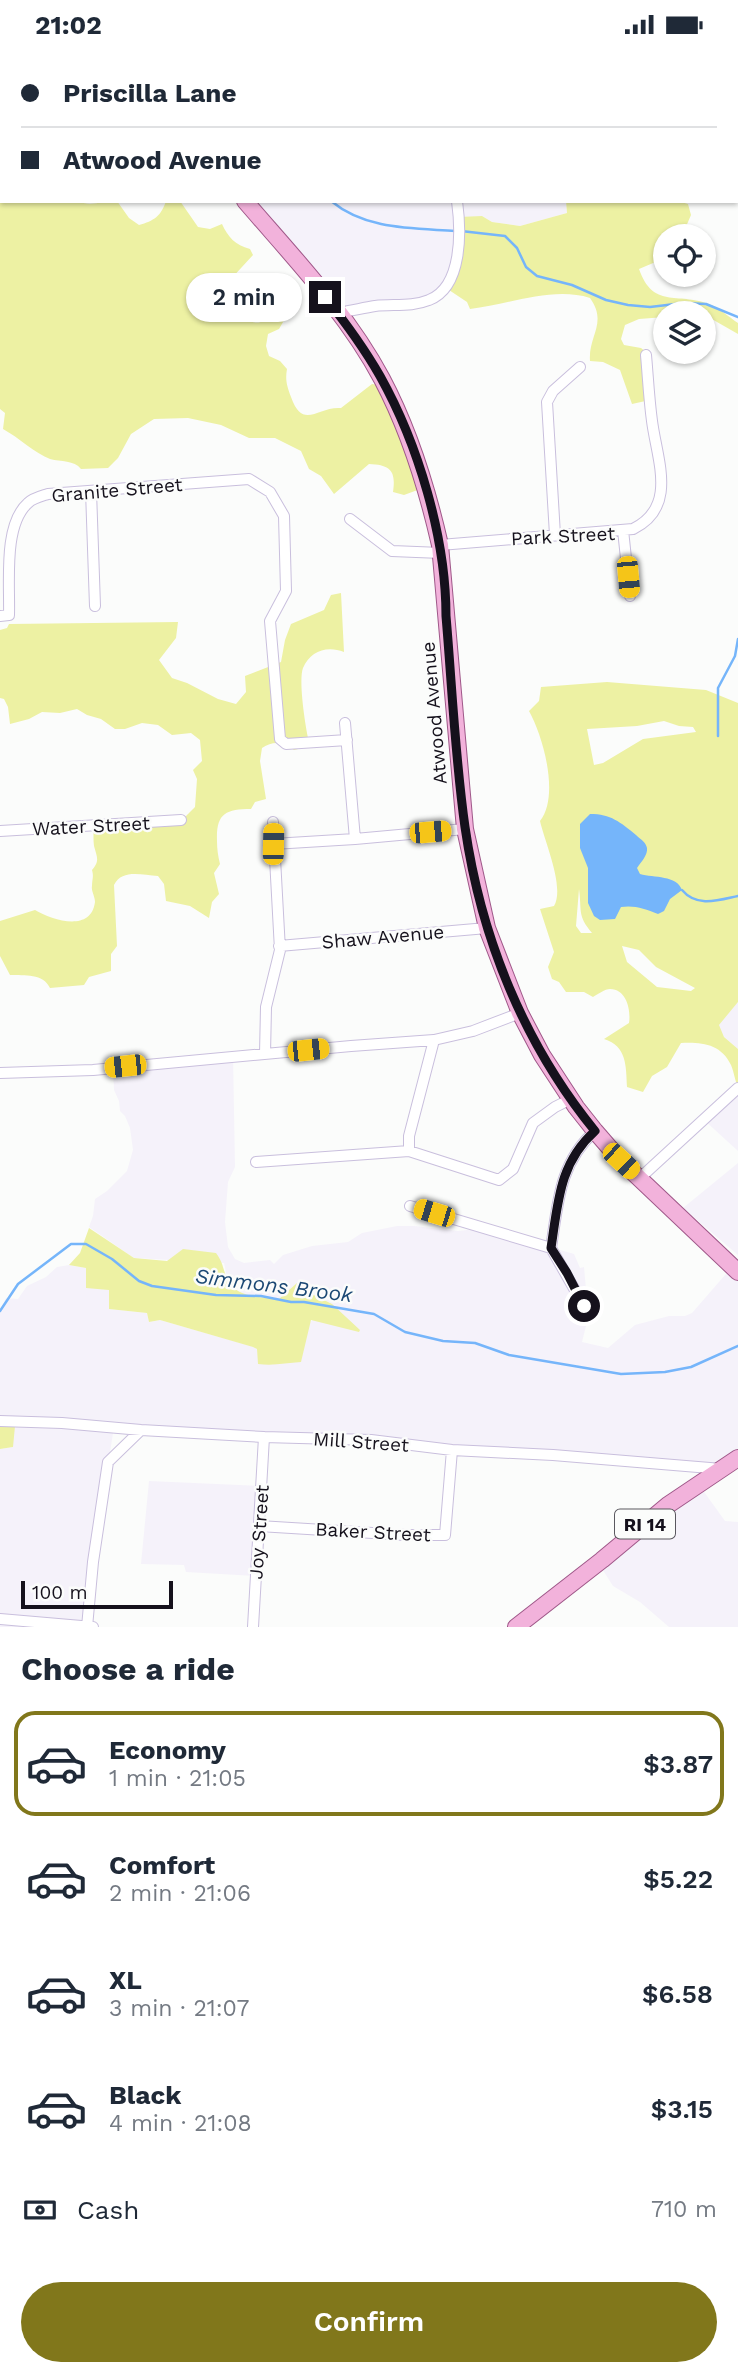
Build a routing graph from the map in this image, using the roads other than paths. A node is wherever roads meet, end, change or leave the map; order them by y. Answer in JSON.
{"nodes":[{"id":1,"x":247,"y":203,"type":"edge"},
{"id":2,"x":457,"y":203,"type":"edge"},
{"id":3,"x":337,"y":313,"type":"junction"},
{"id":4,"x":646,"y":355,"type":"dead end"},
{"id":5,"x":580,"y":367,"type":"dead end"},
{"id":6,"x":91,"y":491,"type":"junction"},
{"id":7,"x":350,"y":519,"type":"dead end"},
{"id":8,"x":623,"y":530,"type":"junction"},
{"id":9,"x":555,"y":535,"type":"junction"},
{"id":10,"x":441,"y":549,"type":"junction"},
{"id":11,"x":630,"y":596,"type":"dead end"},
{"id":12,"x":95,"y":606,"type":"dead end"},
{"id":13,"x":0,"y":615,"type":"edge"},
{"id":14,"x":345,"y":723,"type":"dead end"},
{"id":15,"x":347,"y":740,"type":"junction"},
{"id":16,"x":181,"y":821,"type":"dead end"},
{"id":17,"x":273,"y":821,"type":"dead end"},
{"id":18,"x":465,"y":829,"type":"junction"},
{"id":19,"x":0,"y":831,"type":"edge"},
{"id":20,"x":355,"y":839,"type":"junction"},
{"id":21,"x":273,"y":844,"type":"junction"},
{"id":22,"x":486,"y":928,"type":"junction"},
{"id":23,"x":279,"y":946,"type":"junction"},
{"id":24,"x":520,"y":1013,"type":"junction"},
{"id":25,"x":434,"y":1040,"type":"junction"},
{"id":26,"x":265,"y":1054,"type":"junction"},
{"id":27,"x":0,"y":1073,"type":"edge"},
{"id":28,"x":738,"y":1088,"type":"edge"},
{"id":29,"x":571,"y":1099,"type":"junction"},
{"id":30,"x":595,"y":1131,"type":"junction"},
{"id":31,"x":409,"y":1151,"type":"junction"},
{"id":32,"x":256,"y":1162,"type":"dead end"},
{"id":33,"x":640,"y":1178,"type":"junction"},
{"id":34,"x":411,"y":1206,"type":"dead end"},
{"id":35,"x":551,"y":1248,"type":"junction"},
{"id":36,"x":738,"y":1272,"type":"edge"},
{"id":37,"x":584,"y":1306,"type":"dead end"},
{"id":38,"x":0,"y":1421,"type":"edge"},
{"id":39,"x":141,"y":1430,"type":"junction"},
{"id":40,"x":264,"y":1437,"type":"junction"},
{"id":41,"x":452,"y":1450,"type":"junction"},
{"id":42,"x":738,"y":1458,"type":"edge"},
{"id":43,"x":722,"y":1469,"type":"junction"},
{"id":44,"x":259,"y":1525,"type":"junction"},
{"id":45,"x":0,"y":1619,"type":"edge"},
{"id":46,"x":36,"y":1625,"type":"edge"},
{"id":47,"x":87,"y":1626,"type":"edge"},
{"id":48,"x":93,"y":1627,"type":"edge"},
{"id":49,"x":253,"y":1627,"type":"edge"},
{"id":50,"x":517,"y":1627,"type":"edge"}],
"edges":[{"from":1,"to":3,"type":"main road","name":"Atwood Avenue"},
{"from":2,"to":3,"type":"street"},
{"from":3,"to":10,"type":"main road","name":"Atwood Avenue"},
{"from":4,"to":8,"type":"street"},
{"from":5,"to":9,"type":"street"},
{"from":6,"to":12,"type":"street"},
{"from":6,"to":13,"type":"street","name":"Granite Street"},
{"from":6,"to":15,"type":"street","name":"Granite Street"},
{"from":7,"to":10,"type":"street","name":"Park Street"},
{"from":8,"to":9,"type":"street","name":"Park Street"},
{"from":8,"to":11,"type":"street","name":"Park Street"},
{"from":9,"to":10,"type":"street","name":"Park Street"},
{"from":10,"to":18,"type":"main road","name":"Atwood Avenue"},
{"from":14,"to":15,"type":"street"},
{"from":15,"to":20,"type":"street"},
{"from":16,"to":19,"type":"street","name":"Water Street"},
{"from":17,"to":21,"type":"street"},
{"from":18,"to":20,"type":"street"},
{"from":18,"to":22,"type":"main road","name":"Atwood Avenue"},
{"from":20,"to":21,"type":"street"},
{"from":21,"to":23,"type":"street"},
{"from":22,"to":23,"type":"street","name":"Shaw Avenue"},
{"from":22,"to":24,"type":"main road","name":"Atwood Avenue"},
{"from":23,"to":26,"type":"street"},
{"from":24,"to":25,"type":"street"},
{"from":24,"to":29,"type":"main road","name":"Atwood Avenue"},
{"from":25,"to":26,"type":"street"},
{"from":25,"to":31,"type":"street"},
{"from":26,"to":27,"type":"street"},
{"from":28,"to":33,"type":"street"},
{"from":29,"to":30,"type":"main road","name":"Atwood Avenue"},
{"from":29,"to":31,"type":"street"},
{"from":30,"to":33,"type":"main road","name":"Atwood Avenue"},
{"from":30,"to":35,"type":"street"},
{"from":31,"to":32,"type":"street"},
{"from":33,"to":36,"type":"main road","name":"Atwood Avenue"},
{"from":34,"to":35,"type":"street"},
{"from":35,"to":37,"type":"street"},
{"from":38,"to":39,"type":"street","name":"Mill Street"},
{"from":39,"to":40,"type":"street","name":"Mill Street"},
{"from":39,"to":47,"type":"street"},
{"from":40,"to":41,"type":"street","name":"Mill Street"},
{"from":40,"to":44,"type":"street","name":"Joy Street"},
{"from":41,"to":43,"type":"street","name":"Mill Street"},
{"from":41,"to":44,"type":"street","name":"Baker Street"},
{"from":42,"to":43,"type":"main road","number":"RI 14"},
{"from":43,"to":50,"type":"main road","number":"RI 14"},
{"from":44,"to":49,"type":"street","name":"Joy Street"},
{"from":45,"to":46,"type":"street"},
{"from":46,"to":47,"type":"street"},
{"from":47,"to":48,"type":"street"}]}
